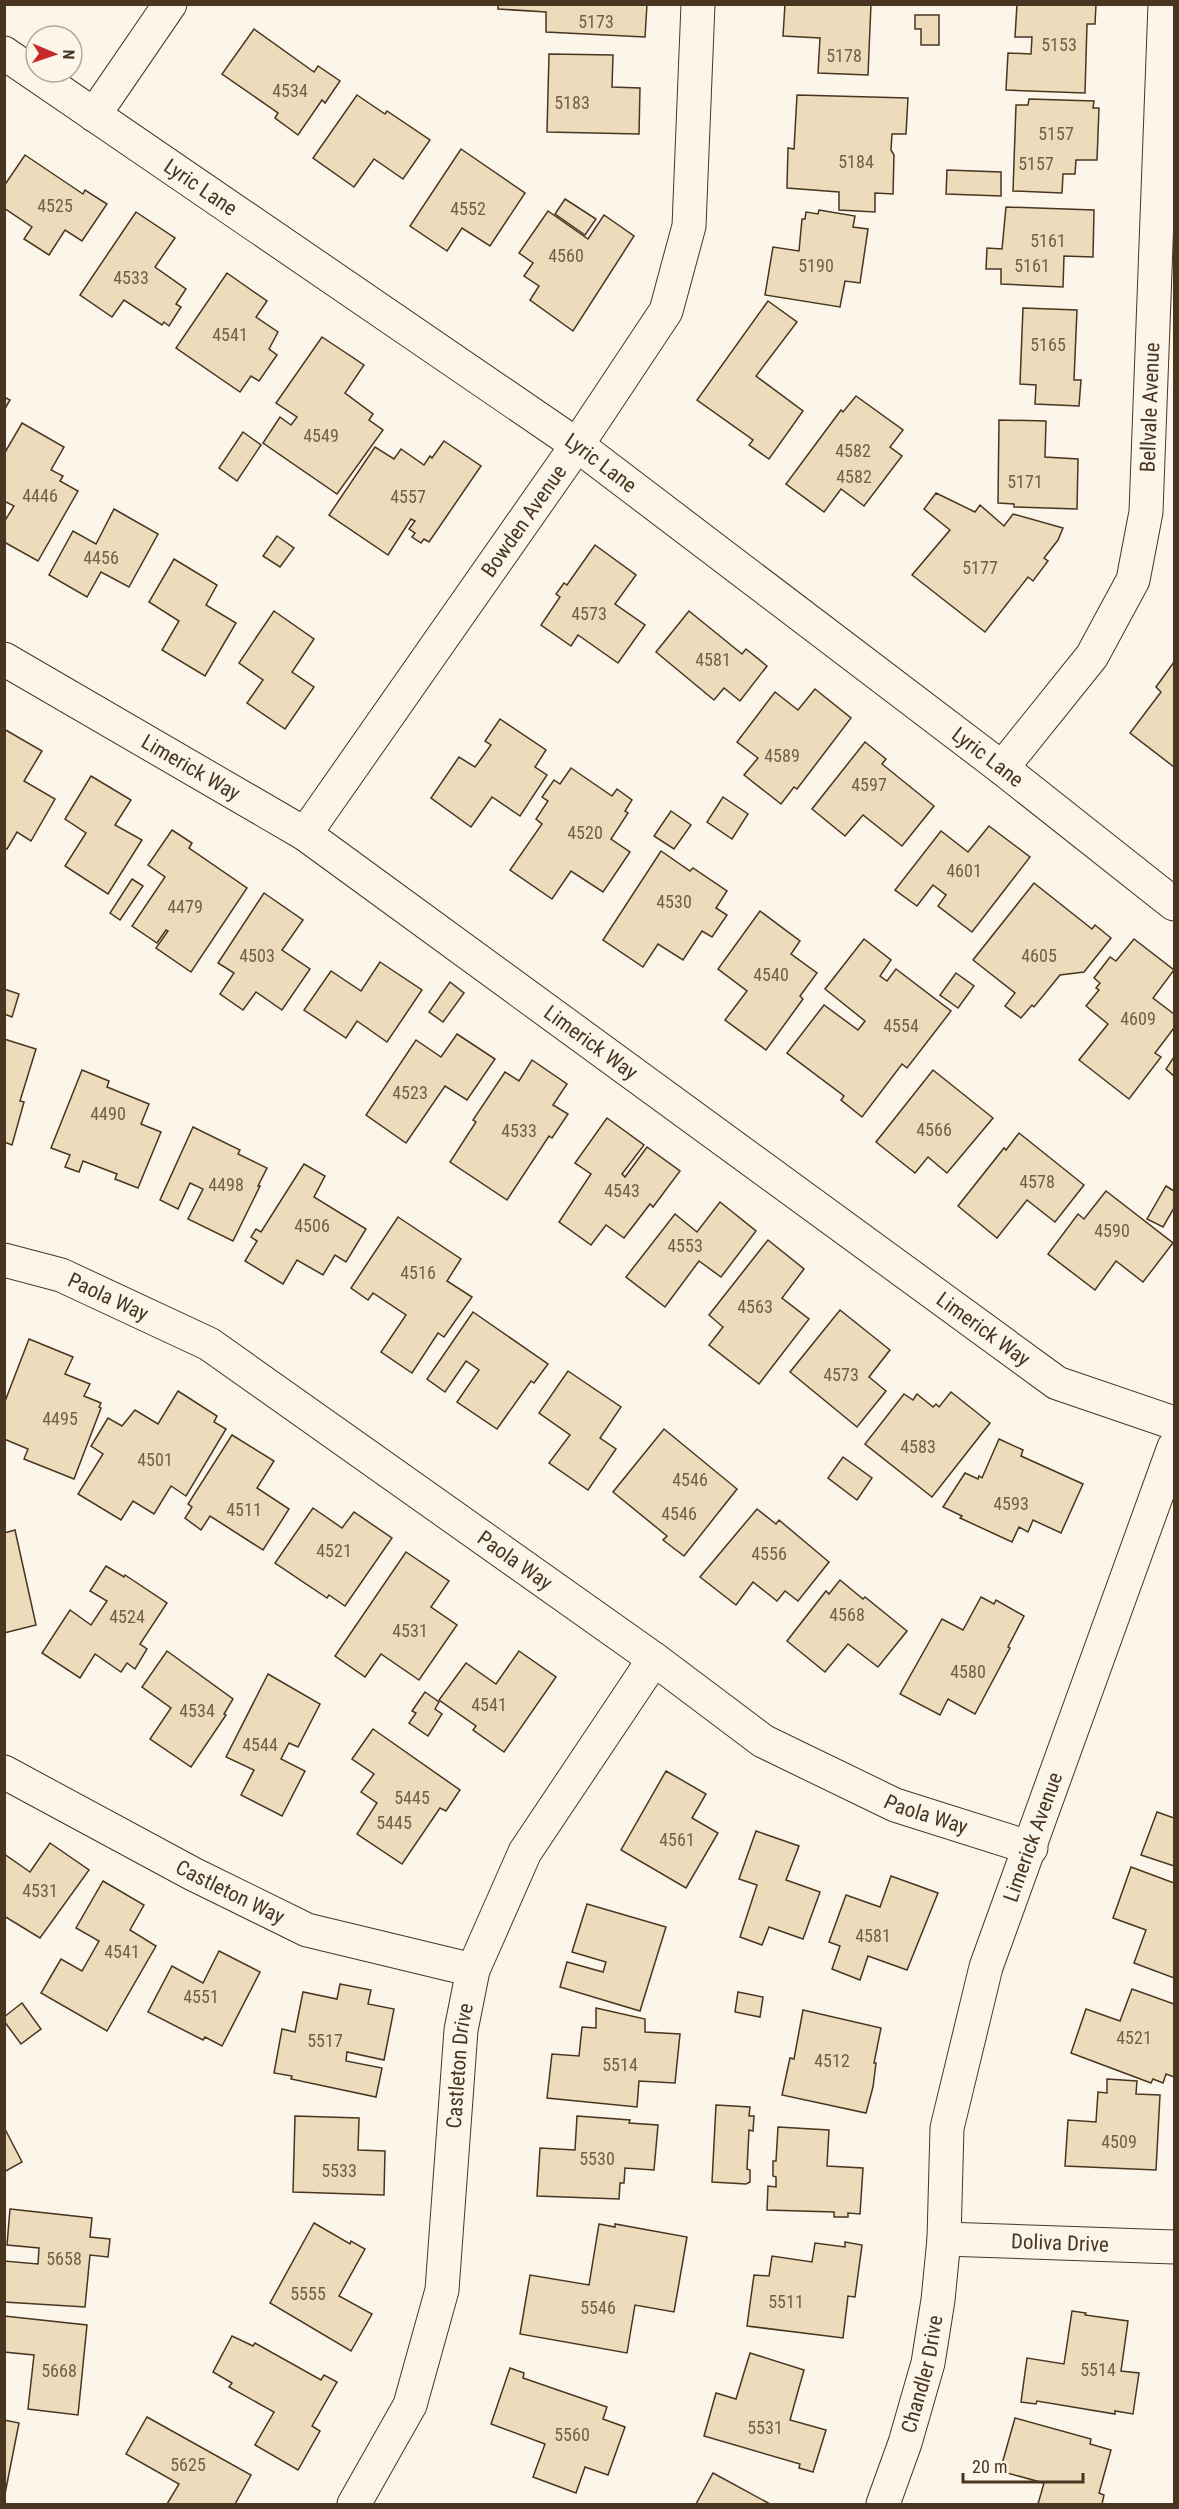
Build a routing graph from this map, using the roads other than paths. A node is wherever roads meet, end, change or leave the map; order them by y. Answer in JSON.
{"nodes":[{"id":1,"x":170,"y":4,"type":"edge"},
{"id":2,"x":699,"y":4,"type":"edge"},
{"id":3,"x":1165,"y":4,"type":"edge"},
{"id":4,"x":4,"y":53,"type":"edge"},
{"id":5,"x":94,"y":115,"type":"junction"},
{"id":6,"x":577,"y":445,"type":"junction"},
{"id":7,"x":4,"y":659,"type":"edge"},
{"id":8,"x":1002,"y":768,"type":"junction"},
{"id":9,"x":305,"y":834,"type":"junction"},
{"id":10,"x":1174,"y":904,"type":"edge"},
{"id":11,"x":4,"y":1260,"type":"edge"},
{"id":12,"x":1174,"y":1423,"type":"edge"},
{"id":13,"x":1174,"y":1447,"type":"edge"},
{"id":14,"x":654,"y":1659,"type":"junction"},
{"id":15,"x":4,"y":1772,"type":"edge"},
{"id":16,"x":1031,"y":1848,"type":"junction"},
{"id":17,"x":473,"y":1970,"type":"junction"},
{"id":18,"x":944,"y":2239,"type":"junction"},
{"id":19,"x":1174,"y":2247,"type":"edge"},
{"id":20,"x":354,"y":2505,"type":"edge"},
{"id":21,"x":884,"y":2505,"type":"edge"}],
"edges":[{"from":1,"to":5,"type":"street"},
{"from":2,"to":6,"type":"street","name":"Bowden Avenue"},
{"from":3,"to":8,"type":"street","name":"Bellvale Avenue"},
{"from":4,"to":5,"type":"street","name":"Lyric Lane"},
{"from":5,"to":6,"type":"street","name":"Lyric Lane"},
{"from":6,"to":8,"type":"street","name":"Lyric Lane"},
{"from":6,"to":9,"type":"street","name":"Bowden Avenue"},
{"from":7,"to":9,"type":"street","name":"Limerick Way"},
{"from":8,"to":10,"type":"street","name":"Lyric Lane"},
{"from":9,"to":12,"type":"street","name":"Limerick Way"},
{"from":11,"to":14,"type":"street","name":"Paola Way"},
{"from":13,"to":16,"type":"street","name":"Limerick Avenue"},
{"from":14,"to":16,"type":"street","name":"Paola Way"},
{"from":14,"to":17,"type":"street","name":"Castleton Drive"},
{"from":15,"to":17,"type":"street","name":"Castleton Way"},
{"from":16,"to":18,"type":"street","name":"Limerick Avenue"},
{"from":17,"to":20,"type":"street","name":"Castleton Drive"},
{"from":18,"to":19,"type":"street","name":"Doliva Drive"},
{"from":18,"to":21,"type":"street","name":"Chandler Drive"}]}
